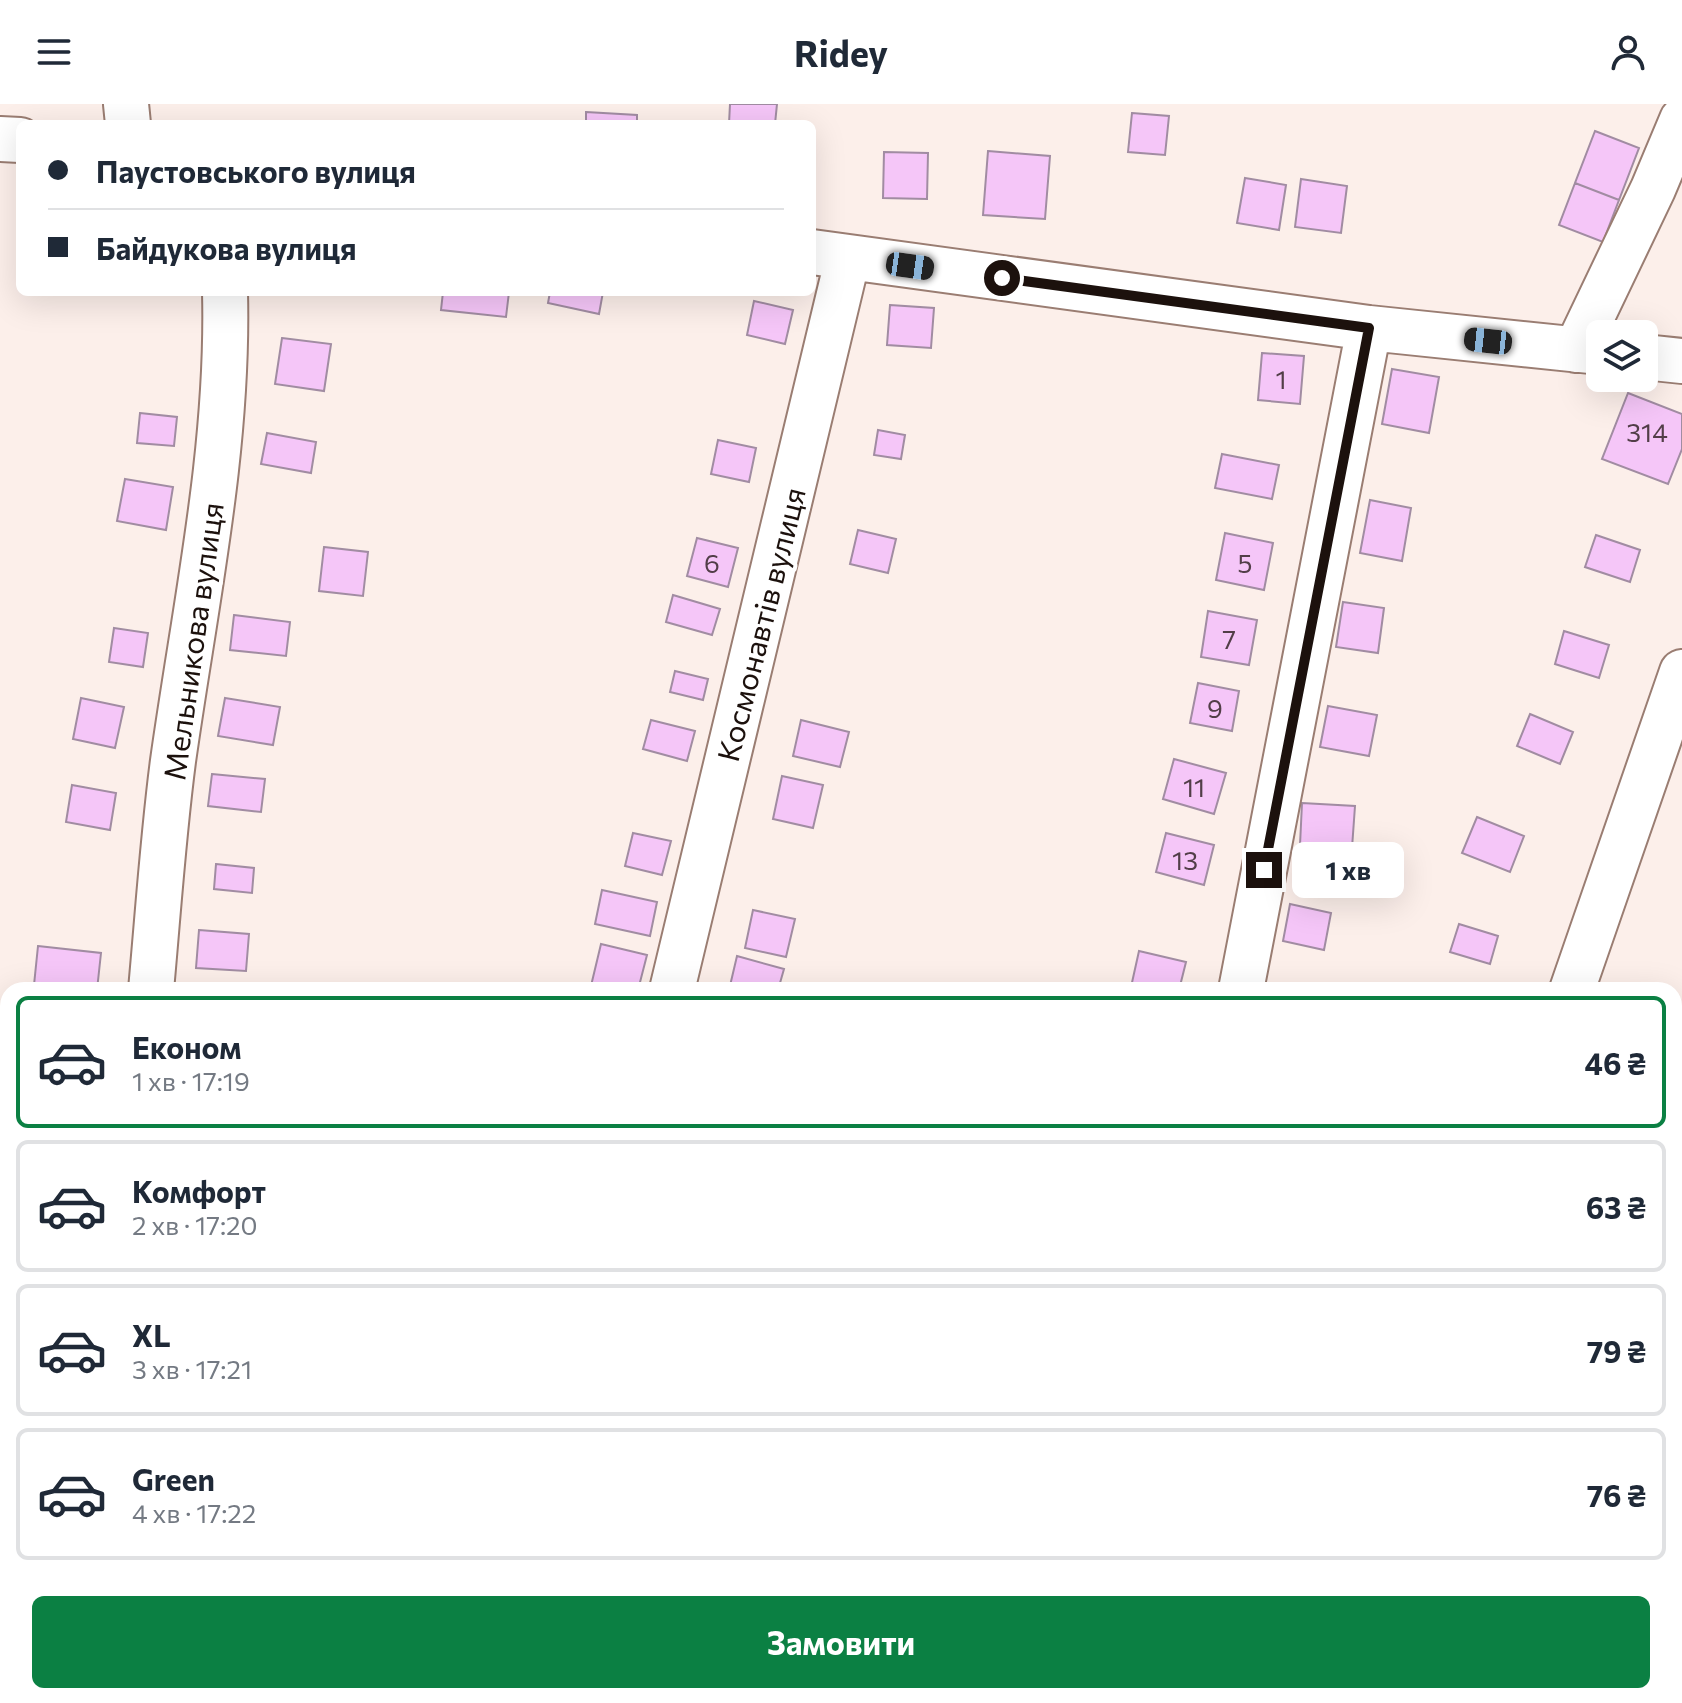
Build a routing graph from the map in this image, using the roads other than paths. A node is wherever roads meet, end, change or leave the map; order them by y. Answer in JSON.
{"nodes":[{"id":1,"x":1682,"y":120,"type":"edge"},
{"id":2,"x":830,"y":255,"type":"edge"},
{"id":3,"x":225,"y":296,"type":"edge"},
{"id":4,"x":1600,"y":320,"type":"edge"},
{"id":5,"x":1369,"y":328,"type":"junction"},
{"id":6,"x":1586,"y":351,"type":"edge"},
{"id":7,"x":1658,"y":358,"type":"edge"},
{"id":8,"x":1682,"y":361,"type":"edge"},
{"id":9,"x":1682,"y":672,"type":"edge"},
{"id":10,"x":152,"y":982,"type":"edge"},
{"id":11,"x":674,"y":982,"type":"edge"},
{"id":12,"x":1243,"y":982,"type":"edge"},
{"id":13,"x":1575,"y":982,"type":"edge"}],
"edges":[{"from":1,"to":4,"type":"street"},
{"from":2,"to":5,"type":"street"},
{"from":2,"to":11,"type":"street","name":"Космонавтів вулиця"},
{"from":3,"to":10,"type":"street","name":"Мельникова вулиця"},
{"from":5,"to":6,"type":"street"},
{"from":5,"to":12,"type":"street"},
{"from":7,"to":8,"type":"street"},
{"from":9,"to":13,"type":"street"}]}
